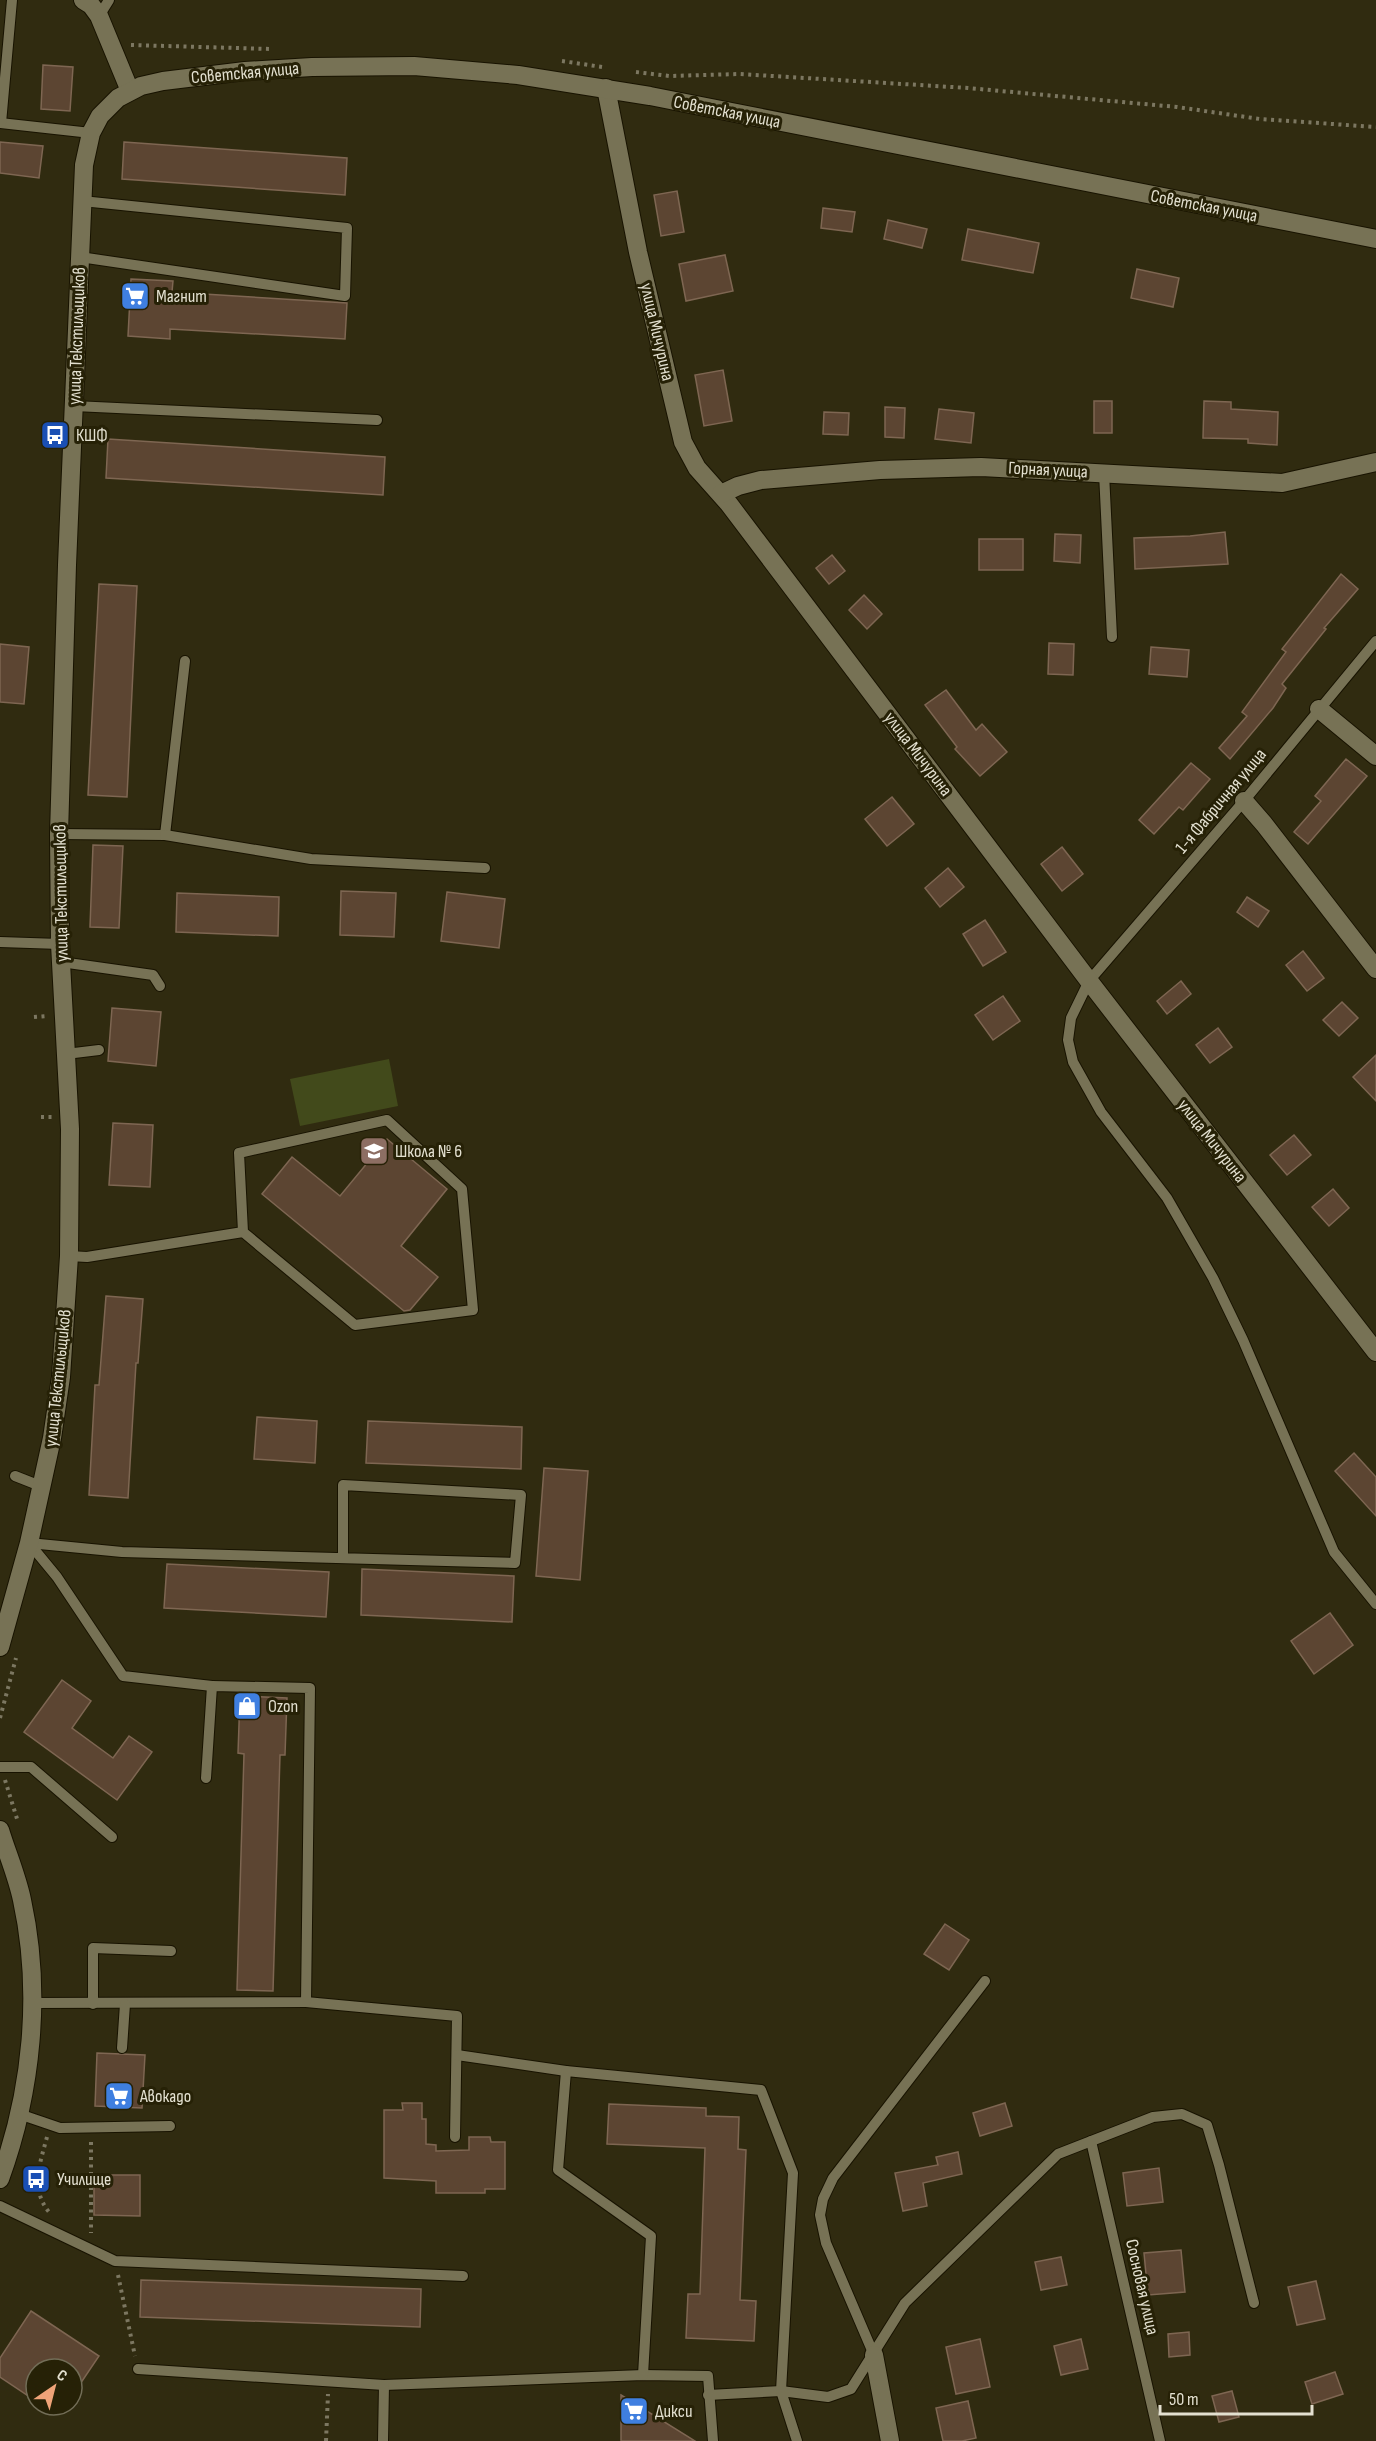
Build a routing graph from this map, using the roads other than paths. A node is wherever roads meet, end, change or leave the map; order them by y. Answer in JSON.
{"nodes":[{"id":1,"x":12,"y":0,"type":"edge"},
{"id":2,"x":83,"y":0,"type":"edge"},
{"id":3,"x":109,"y":0,"type":"edge"},
{"id":4,"x":99,"y":16,"type":"junction"},
{"id":5,"x":606,"y":88,"type":"junction"},
{"id":6,"x":130,"y":91,"type":"junction"},
{"id":7,"x":1,"y":123,"type":"edge"},
{"id":8,"x":91,"y":133,"type":"junction"},
{"id":9,"x":82,"y":201,"type":"junction"},
{"id":10,"x":1376,"y":239,"type":"edge"},
{"id":11,"x":80,"y":257,"type":"junction"},
{"id":12,"x":74,"y":406,"type":"junction"},
{"id":13,"x":377,"y":420,"type":"dead end"},
{"id":14,"x":1376,"y":462,"type":"edge"},
{"id":15,"x":1104,"y":473,"type":"junction"},
{"id":16,"x":721,"y":494,"type":"junction"},
{"id":17,"x":1112,"y":637,"type":"dead end"},
{"id":18,"x":1376,"y":641,"type":"edge"},
{"id":19,"x":185,"y":661,"type":"dead end"},
{"id":20,"x":1319,"y":709,"type":"junction"},
{"id":21,"x":1376,"y":756,"type":"edge"},
{"id":22,"x":1244,"y":801,"type":"junction"},
{"id":23,"x":59,"y":834,"type":"junction"},
{"id":24,"x":165,"y":835,"type":"junction"},
{"id":25,"x":485,"y":868,"type":"dead end"},
{"id":26,"x":0,"y":942,"type":"edge"},
{"id":27,"x":61,"y":953,"type":"junction"},
{"id":28,"x":1376,"y":969,"type":"edge"},
{"id":29,"x":1089,"y":981,"type":"junction"},
{"id":30,"x":160,"y":986,"type":"dead end"},
{"id":31,"x":99,"y":1050,"type":"dead end"},
{"id":32,"x":66,"y":1054,"type":"junction"},
{"id":33,"x":243,"y":1232,"type":"junction"},
{"id":34,"x":69,"y":1256,"type":"junction"},
{"id":35,"x":1376,"y":1352,"type":"edge"},
{"id":36,"x":15,"y":1476,"type":"dead end"},
{"id":37,"x":43,"y":1487,"type":"junction"},
{"id":38,"x":29,"y":1543,"type":"junction"},
{"id":39,"x":343,"y":1558,"type":"junction"},
{"id":40,"x":7,"y":1600,"type":"edge"},
{"id":41,"x":1376,"y":1604,"type":"edge"},
{"id":42,"x":0,"y":1647,"type":"edge"},
{"id":43,"x":212,"y":1686,"type":"junction"},
{"id":44,"x":0,"y":1767,"type":"edge"},
{"id":45,"x":206,"y":1778,"type":"dead end"},
{"id":46,"x":0,"y":1830,"type":"edge"},
{"id":47,"x":111,"y":1837,"type":"dead end"},
{"id":48,"x":171,"y":1951,"type":"dead end"},
{"id":49,"x":985,"y":1981,"type":"dead end"},
{"id":50,"x":306,"y":2002,"type":"junction"},
{"id":51,"x":33,"y":2003,"type":"junction"},
{"id":52,"x":93,"y":2004,"type":"junction"},
{"id":53,"x":125,"y":2004,"type":"junction"},
{"id":54,"x":122,"y":2048,"type":"dead end"},
{"id":55,"x":457,"y":2055,"type":"junction"},
{"id":56,"x":566,"y":2071,"type":"junction"},
{"id":57,"x":19,"y":2114,"type":"junction"},
{"id":58,"x":170,"y":2126,"type":"dead end"},
{"id":59,"x":454,"y":2137,"type":"dead end"},
{"id":60,"x":1091,"y":2141,"type":"junction"},
{"id":61,"x":0,"y":2179,"type":"edge"},
{"id":62,"x":0,"y":2206,"type":"edge"},
{"id":63,"x":463,"y":2276,"type":"dead end"},
{"id":64,"x":1254,"y":2303,"type":"dead end"},
{"id":65,"x":874,"y":2355,"type":"junction"},
{"id":66,"x":138,"y":2368,"type":"road end"},
{"id":67,"x":643,"y":2375,"type":"junction"},
{"id":68,"x":384,"y":2385,"type":"junction"},
{"id":69,"x":781,"y":2391,"type":"junction"},
{"id":70,"x":708,"y":2395,"type":"junction"},
{"id":71,"x":383,"y":2441,"type":"edge"},
{"id":72,"x":713,"y":2441,"type":"edge"},
{"id":73,"x":797,"y":2441,"type":"edge"},
{"id":74,"x":890,"y":2441,"type":"edge"},
{"id":75,"x":1160,"y":2441,"type":"edge"}],
"edges":[{"from":1,"to":7,"type":"lane"},
{"from":2,"to":4,"type":"main road"},
{"from":3,"to":4,"type":"lane"},
{"from":4,"to":6,"type":"main road"},
{"from":5,"to":6,"type":"main road","name":"Советская улица"},
{"from":5,"to":10,"type":"main road","name":"Советская улица"},
{"from":5,"to":16,"type":"main road","name":"улица Мичурина"},
{"from":6,"to":8,"type":"main road","name":"Советская улица"},
{"from":7,"to":8,"type":"lane"},
{"from":8,"to":9,"type":"main road","name":"улица Текстильщиков"},
{"from":9,"to":11,"type":"main road","name":"улица Текстильщиков"},
{"from":9,"to":11,"type":"lane"},
{"from":11,"to":12,"type":"main road","name":"улица Текстильщиков"},
{"from":12,"to":13,"type":"lane"},
{"from":12,"to":23,"type":"main road","name":"улица Текстильщиков"},
{"from":14,"to":15,"type":"main road","name":"Горная улица"},
{"from":15,"to":16,"type":"main road","name":"Горная улица"},
{"from":15,"to":17,"type":"lane"},
{"from":16,"to":29,"type":"main road","name":"улица Мичурина"},
{"from":18,"to":20,"type":"lane","name":"1-я Фабричная улица"},
{"from":19,"to":24,"type":"lane"},
{"from":20,"to":21,"type":"main road"},
{"from":20,"to":22,"type":"lane","name":"1-я Фабричная улица"},
{"from":22,"to":28,"type":"main road"},
{"from":22,"to":29,"type":"lane","name":"1-я Фабричная улица"},
{"from":23,"to":24,"type":"lane"},
{"from":23,"to":27,"type":"main road","name":"улица Текстильщиков"},
{"from":24,"to":25,"type":"lane"},
{"from":26,"to":27,"type":"lane"},
{"from":27,"to":30,"type":"lane"},
{"from":27,"to":32,"type":"main road","name":"улица Текстильщиков"},
{"from":29,"to":35,"type":"main road","name":"улица Мичурина"},
{"from":29,"to":41,"type":"lane","name":"1-я Фабричная улица"},
{"from":31,"to":32,"type":"lane"},
{"from":32,"to":34,"type":"main road","name":"улица Текстильщиков"},
{"from":33,"to":33,"type":"lane"},
{"from":33,"to":34,"type":"lane"},
{"from":34,"to":37,"type":"main road","name":"улица Текстильщиков"},
{"from":36,"to":37,"type":"lane"},
{"from":37,"to":38,"type":"main road","name":"улица Текстильщиков"},
{"from":38,"to":39,"type":"lane"},
{"from":38,"to":40,"type":"main road","name":"улица Текстильщиков"},
{"from":38,"to":43,"type":"lane"},
{"from":39,"to":39,"type":"lane"},
{"from":40,"to":42,"type":"main road","name":"улица Текстильщиков"},
{"from":43,"to":45,"type":"lane"},
{"from":43,"to":50,"type":"lane"},
{"from":44,"to":47,"type":"lane"},
{"from":46,"to":51,"type":"main road"},
{"from":48,"to":52,"type":"lane"},
{"from":49,"to":65,"type":"lane"},
{"from":50,"to":53,"type":"lane"},
{"from":50,"to":55,"type":"lane"},
{"from":51,"to":52,"type":"lane"},
{"from":51,"to":57,"type":"main road"},
{"from":52,"to":53,"type":"lane"},
{"from":53,"to":54,"type":"lane"},
{"from":55,"to":56,"type":"lane"},
{"from":55,"to":59,"type":"lane"},
{"from":56,"to":67,"type":"lane"},
{"from":56,"to":69,"type":"lane"},
{"from":57,"to":58,"type":"lane"},
{"from":57,"to":61,"type":"main road"},
{"from":60,"to":64,"type":"lane"},
{"from":60,"to":65,"type":"lane"},
{"from":60,"to":75,"type":"lane","name":"Сосновая улица"},
{"from":62,"to":63,"type":"lane"},
{"from":65,"to":69,"type":"lane"},
{"from":65,"to":74,"type":"main road"},
{"from":66,"to":68,"type":"lane"},
{"from":67,"to":68,"type":"lane"},
{"from":67,"to":70,"type":"lane"},
{"from":68,"to":71,"type":"lane"},
{"from":69,"to":70,"type":"lane"},
{"from":69,"to":73,"type":"lane"},
{"from":70,"to":72,"type":"lane"}]}
